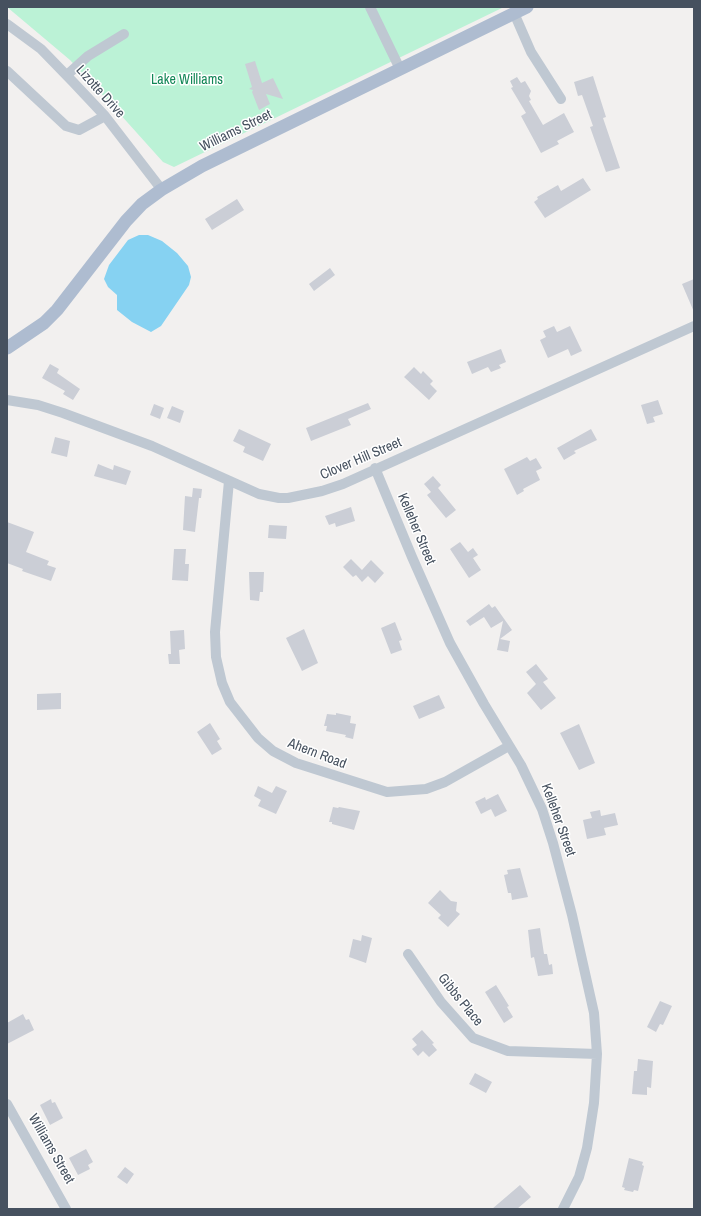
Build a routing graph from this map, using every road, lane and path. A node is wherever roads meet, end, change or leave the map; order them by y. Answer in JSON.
{"nodes":[{"id":1,"x":370,"y":7,"type":"edge"},
{"id":2,"x":528,"y":7,"type":"edge"},
{"id":3,"x":514,"y":13,"type":"junction"},
{"id":4,"x":7,"y":24,"type":"edge"},
{"id":5,"x":124,"y":34,"type":"dead end"},
{"id":6,"x":400,"y":69,"type":"junction"},
{"id":7,"x":7,"y":71,"type":"edge"},
{"id":8,"x":67,"y":75,"type":"junction"},
{"id":9,"x":561,"y":99,"type":"dead end"},
{"id":10,"x":105,"y":116,"type":"junction"},
{"id":11,"x":162,"y":190,"type":"junction"},
{"id":12,"x":694,"y":326,"type":"edge"},
{"id":13,"x":7,"y":348,"type":"edge"},
{"id":14,"x":7,"y":400,"type":"edge"},
{"id":15,"x":375,"y":468,"type":"junction"},
{"id":16,"x":229,"y":481,"type":"junction"},
{"id":17,"x":510,"y":746,"type":"junction"},
{"id":18,"x":408,"y":954,"type":"dead end"},
{"id":19,"x":597,"y":1054,"type":"junction"},
{"id":20,"x":7,"y":1104,"type":"edge"},
{"id":21,"x":66,"y":1209,"type":"edge"},
{"id":22,"x":563,"y":1209,"type":"edge"}],
"edges":[{"from":1,"to":6,"type":"street"},
{"from":2,"to":3,"type":"main road","name":"Williams Street"},
{"from":3,"to":6,"type":"main road","name":"Williams Street"},
{"from":3,"to":9,"type":"street"},
{"from":4,"to":8,"type":"street","name":"Lizotte Drive"},
{"from":5,"to":8,"type":"street"},
{"from":6,"to":11,"type":"main road","name":"Williams Street"},
{"from":7,"to":10,"type":"street"},
{"from":8,"to":10,"type":"street","name":"Lizotte Drive"},
{"from":10,"to":11,"type":"street","name":"Lizotte Drive"},
{"from":11,"to":13,"type":"main road","name":"Williams Street"},
{"from":12,"to":15,"type":"street","name":"Clover Hill Street"},
{"from":14,"to":16,"type":"street","name":"Clover Hill Street"},
{"from":15,"to":16,"type":"street","name":"Clover Hill Street"},
{"from":15,"to":17,"type":"street","name":"Kelleher Street"},
{"from":16,"to":17,"type":"street","name":"Ahern Road"},
{"from":17,"to":19,"type":"street","name":"Kelleher Street"},
{"from":18,"to":19,"type":"street","name":"Gibbs Place"},
{"from":19,"to":22,"type":"street","name":"Kelleher Street"},
{"from":20,"to":21,"type":"street","name":"Williams Street"}]}
